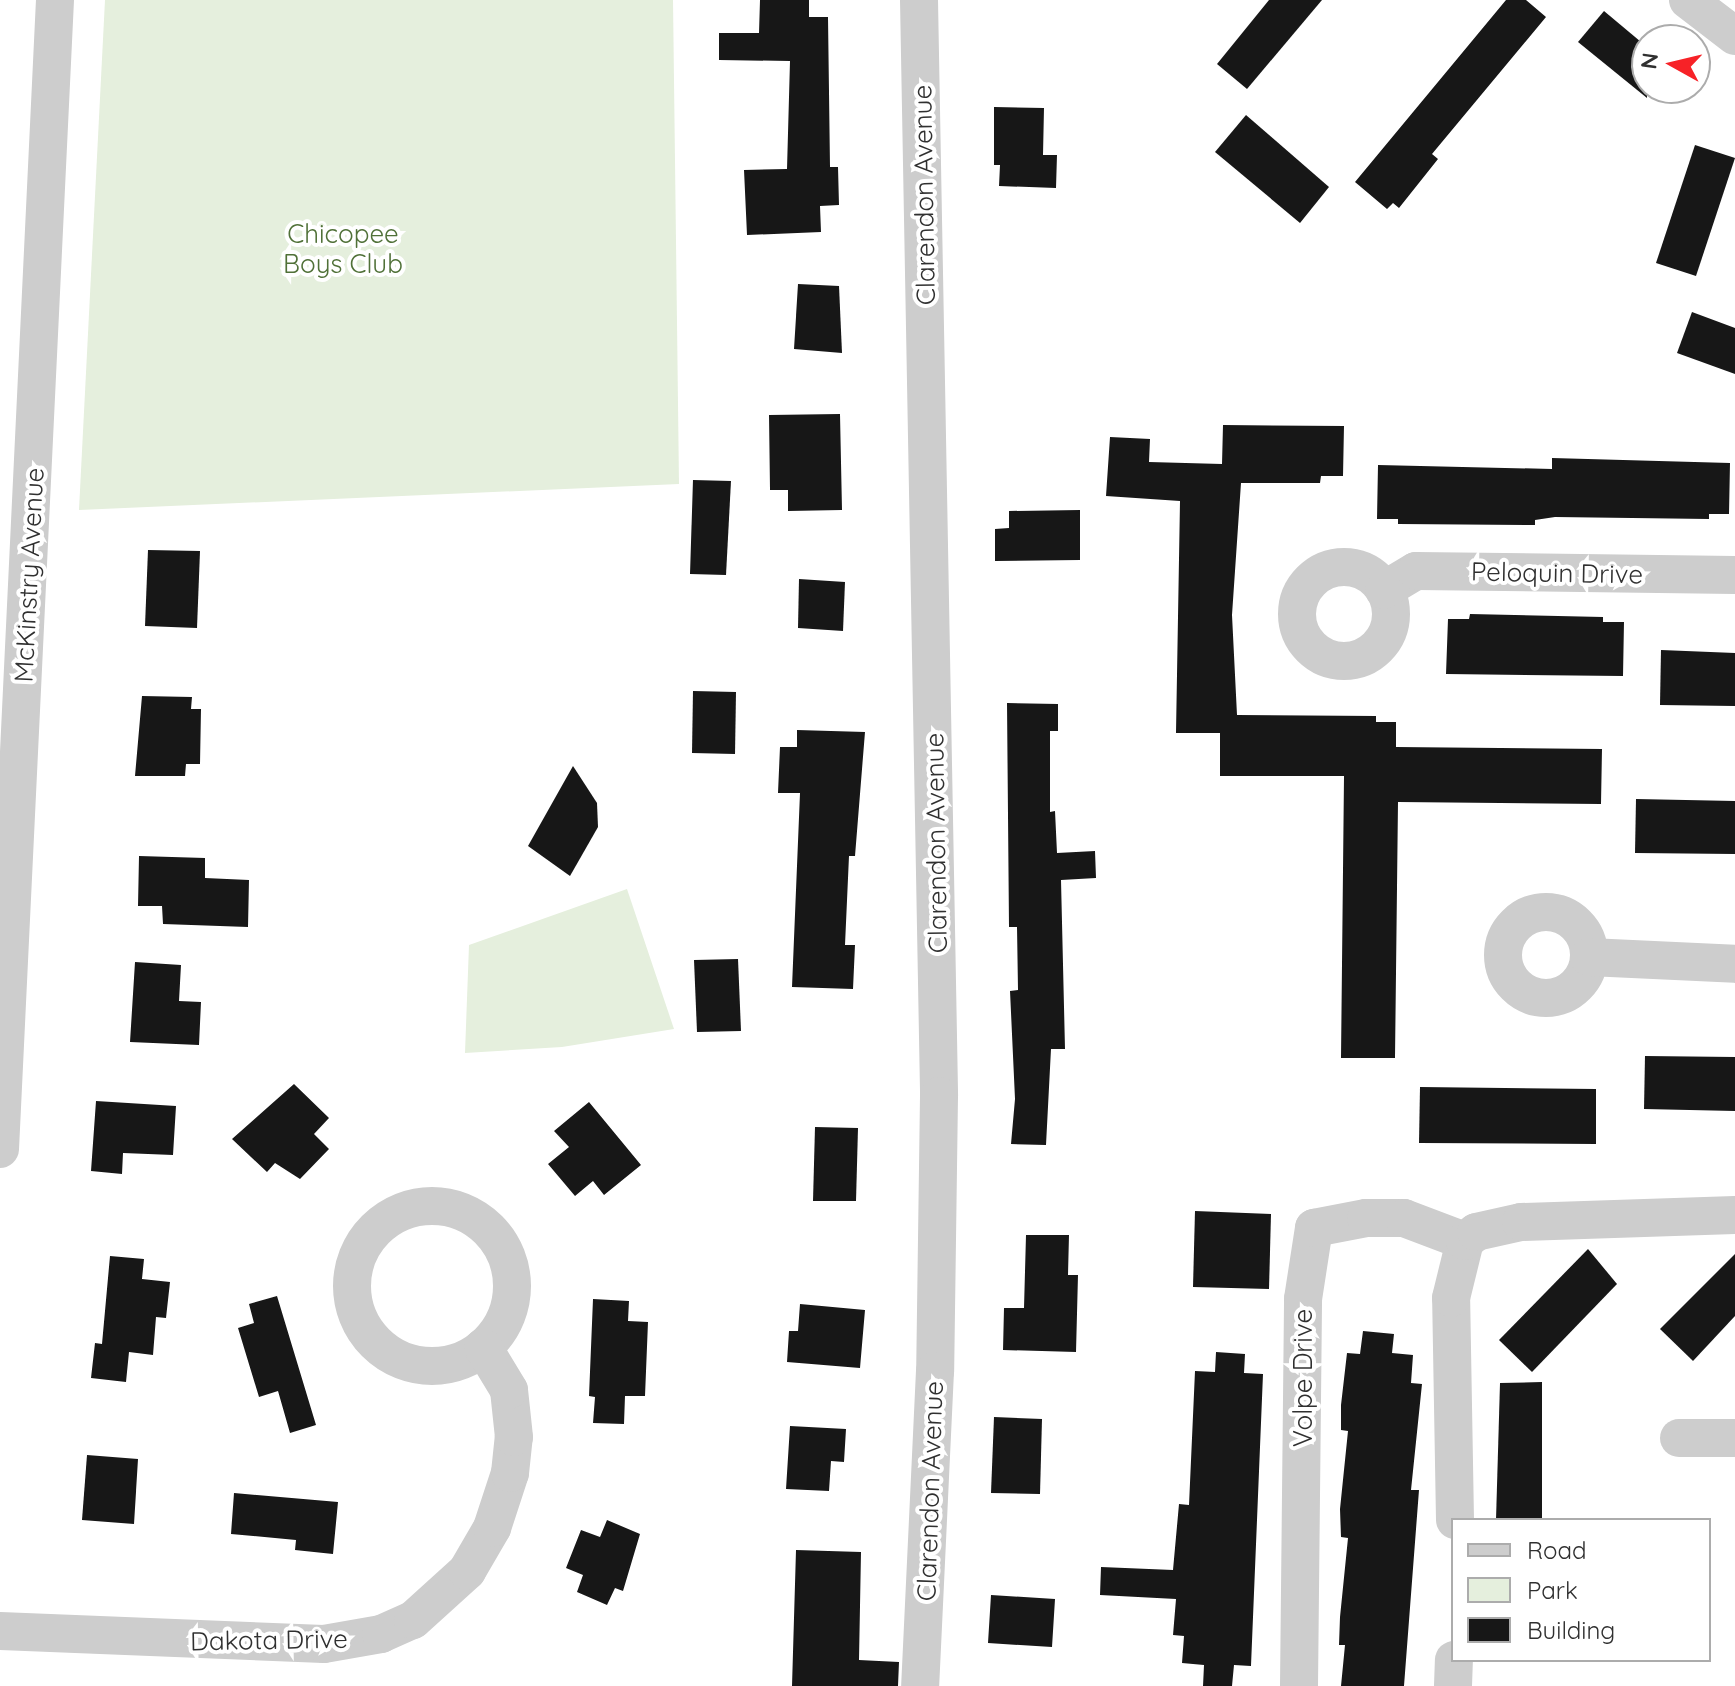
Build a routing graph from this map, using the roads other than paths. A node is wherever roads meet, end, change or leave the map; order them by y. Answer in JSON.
{"nodes":[{"id":1,"x":55,"y":0,"type":"edge"},
{"id":2,"x":919,"y":0,"type":"edge"},
{"id":3,"x":1688,"y":0,"type":"edge"},
{"id":4,"x":1735,"y":36,"type":"edge"},
{"id":5,"x":1735,"y":575,"type":"edge"},
{"id":6,"x":1384,"y":590,"type":"dead end"},
{"id":7,"x":13,"y":624,"type":"edge"},
{"id":8,"x":1589,"y":957,"type":"dead end"},
{"id":9,"x":1735,"y":964,"type":"edge"},
{"id":10,"x":0,"y":1149,"type":"edge"},
{"id":11,"x":1735,"y":1215,"type":"edge"},
{"id":12,"x":1465,"y":1241,"type":"junction"},
{"id":13,"x":483,"y":1347,"type":"junction"},
{"id":14,"x":1679,"y":1438,"type":"dead end"},
{"id":15,"x":1735,"y":1438,"type":"edge"},
{"id":16,"x":1455,"y":1518,"type":"edge"},
{"id":17,"x":0,"y":1631,"type":"edge"},
{"id":18,"x":1454,"y":1662,"type":"edge"},
{"id":19,"x":920,"y":1686,"type":"edge"},
{"id":20,"x":1299,"y":1686,"type":"edge"},
{"id":21,"x":1453,"y":1686,"type":"edge"}],
"edges":[{"from":1,"to":7,"type":"street","name":"McKinstry Avenue"},
{"from":2,"to":19,"type":"street","name":"Clarendon Avenue"},
{"from":3,"to":4,"type":"street"},
{"from":5,"to":6,"type":"street","name":"Peloquin Drive"},
{"from":7,"to":10,"type":"street","name":"McKinstry Avenue"},
{"from":8,"to":9,"type":"street"},
{"from":11,"to":12,"type":"street"},
{"from":12,"to":16,"type":"street"},
{"from":12,"to":20,"type":"street","name":"Volpe Drive"},
{"from":13,"to":13,"type":"street"},
{"from":13,"to":17,"type":"street","name":"Dakota Drive"},
{"from":14,"to":15,"type":"street"},
{"from":18,"to":21,"type":"street"}]}
